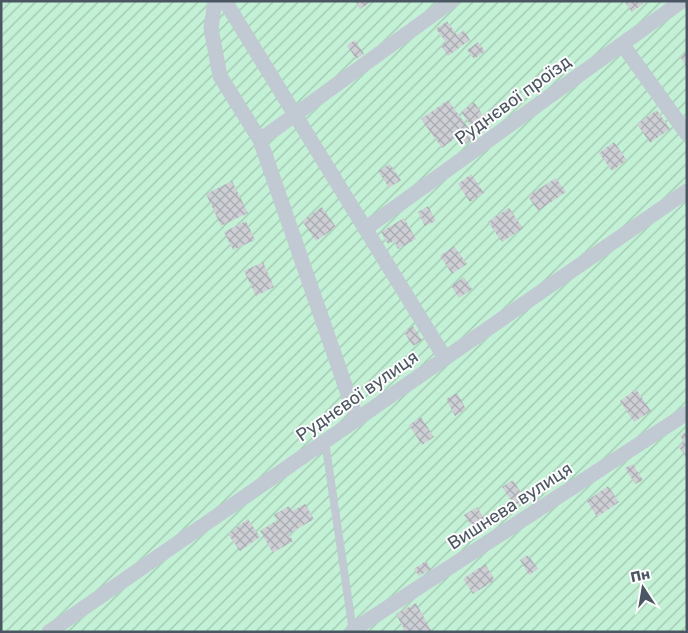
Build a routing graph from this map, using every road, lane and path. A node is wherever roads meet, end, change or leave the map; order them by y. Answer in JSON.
{"nodes":[{"id":1,"x":215,"y":1,"type":"edge"},
{"id":2,"x":226,"y":1,"type":"edge"},
{"id":3,"x":452,"y":1,"type":"edge"},
{"id":4,"x":682,"y":1,"type":"edge"},
{"id":5,"x":622,"y":44,"type":"junction"},
{"id":6,"x":296,"y":114,"type":"junction"},
{"id":7,"x":687,"y":134,"type":"edge"},
{"id":8,"x":260,"y":140,"type":"junction"},
{"id":9,"x":687,"y":192,"type":"edge"},
{"id":10,"x":365,"y":229,"type":"junction"},
{"id":11,"x":445,"y":358,"type":"junction"},
{"id":12,"x":687,"y":413,"type":"edge"},
{"id":13,"x":357,"y":420,"type":"junction"},
{"id":14,"x":325,"y":441,"type":"junction"},
{"id":15,"x":353,"y":631,"type":"edge"},
{"id":16,"x":49,"y":632,"type":"edge"}],
"edges":[{"from":1,"to":8,"type":"street"},
{"from":2,"to":6,"type":"street"},
{"from":3,"to":6,"type":"street"},
{"from":4,"to":5,"type":"street","name":"Руднєвої проїзд"},
{"from":5,"to":7,"type":"street"},
{"from":5,"to":10,"type":"street","name":"Руднєвої проїзд"},
{"from":6,"to":8,"type":"street"},
{"from":6,"to":10,"type":"street"},
{"from":8,"to":13,"type":"street"},
{"from":9,"to":11,"type":"street","name":"Руднєвої вулиця"},
{"from":10,"to":11,"type":"street"},
{"from":11,"to":13,"type":"street","name":"Руднєвої вулиця"},
{"from":12,"to":15,"type":"street","name":"Вишнева вулиця"},
{"from":13,"to":14,"type":"street","name":"Руднєвої вулиця"},
{"from":14,"to":15,"type":"lane"},
{"from":14,"to":16,"type":"street","name":"Руднєвої вулиця"}]}
